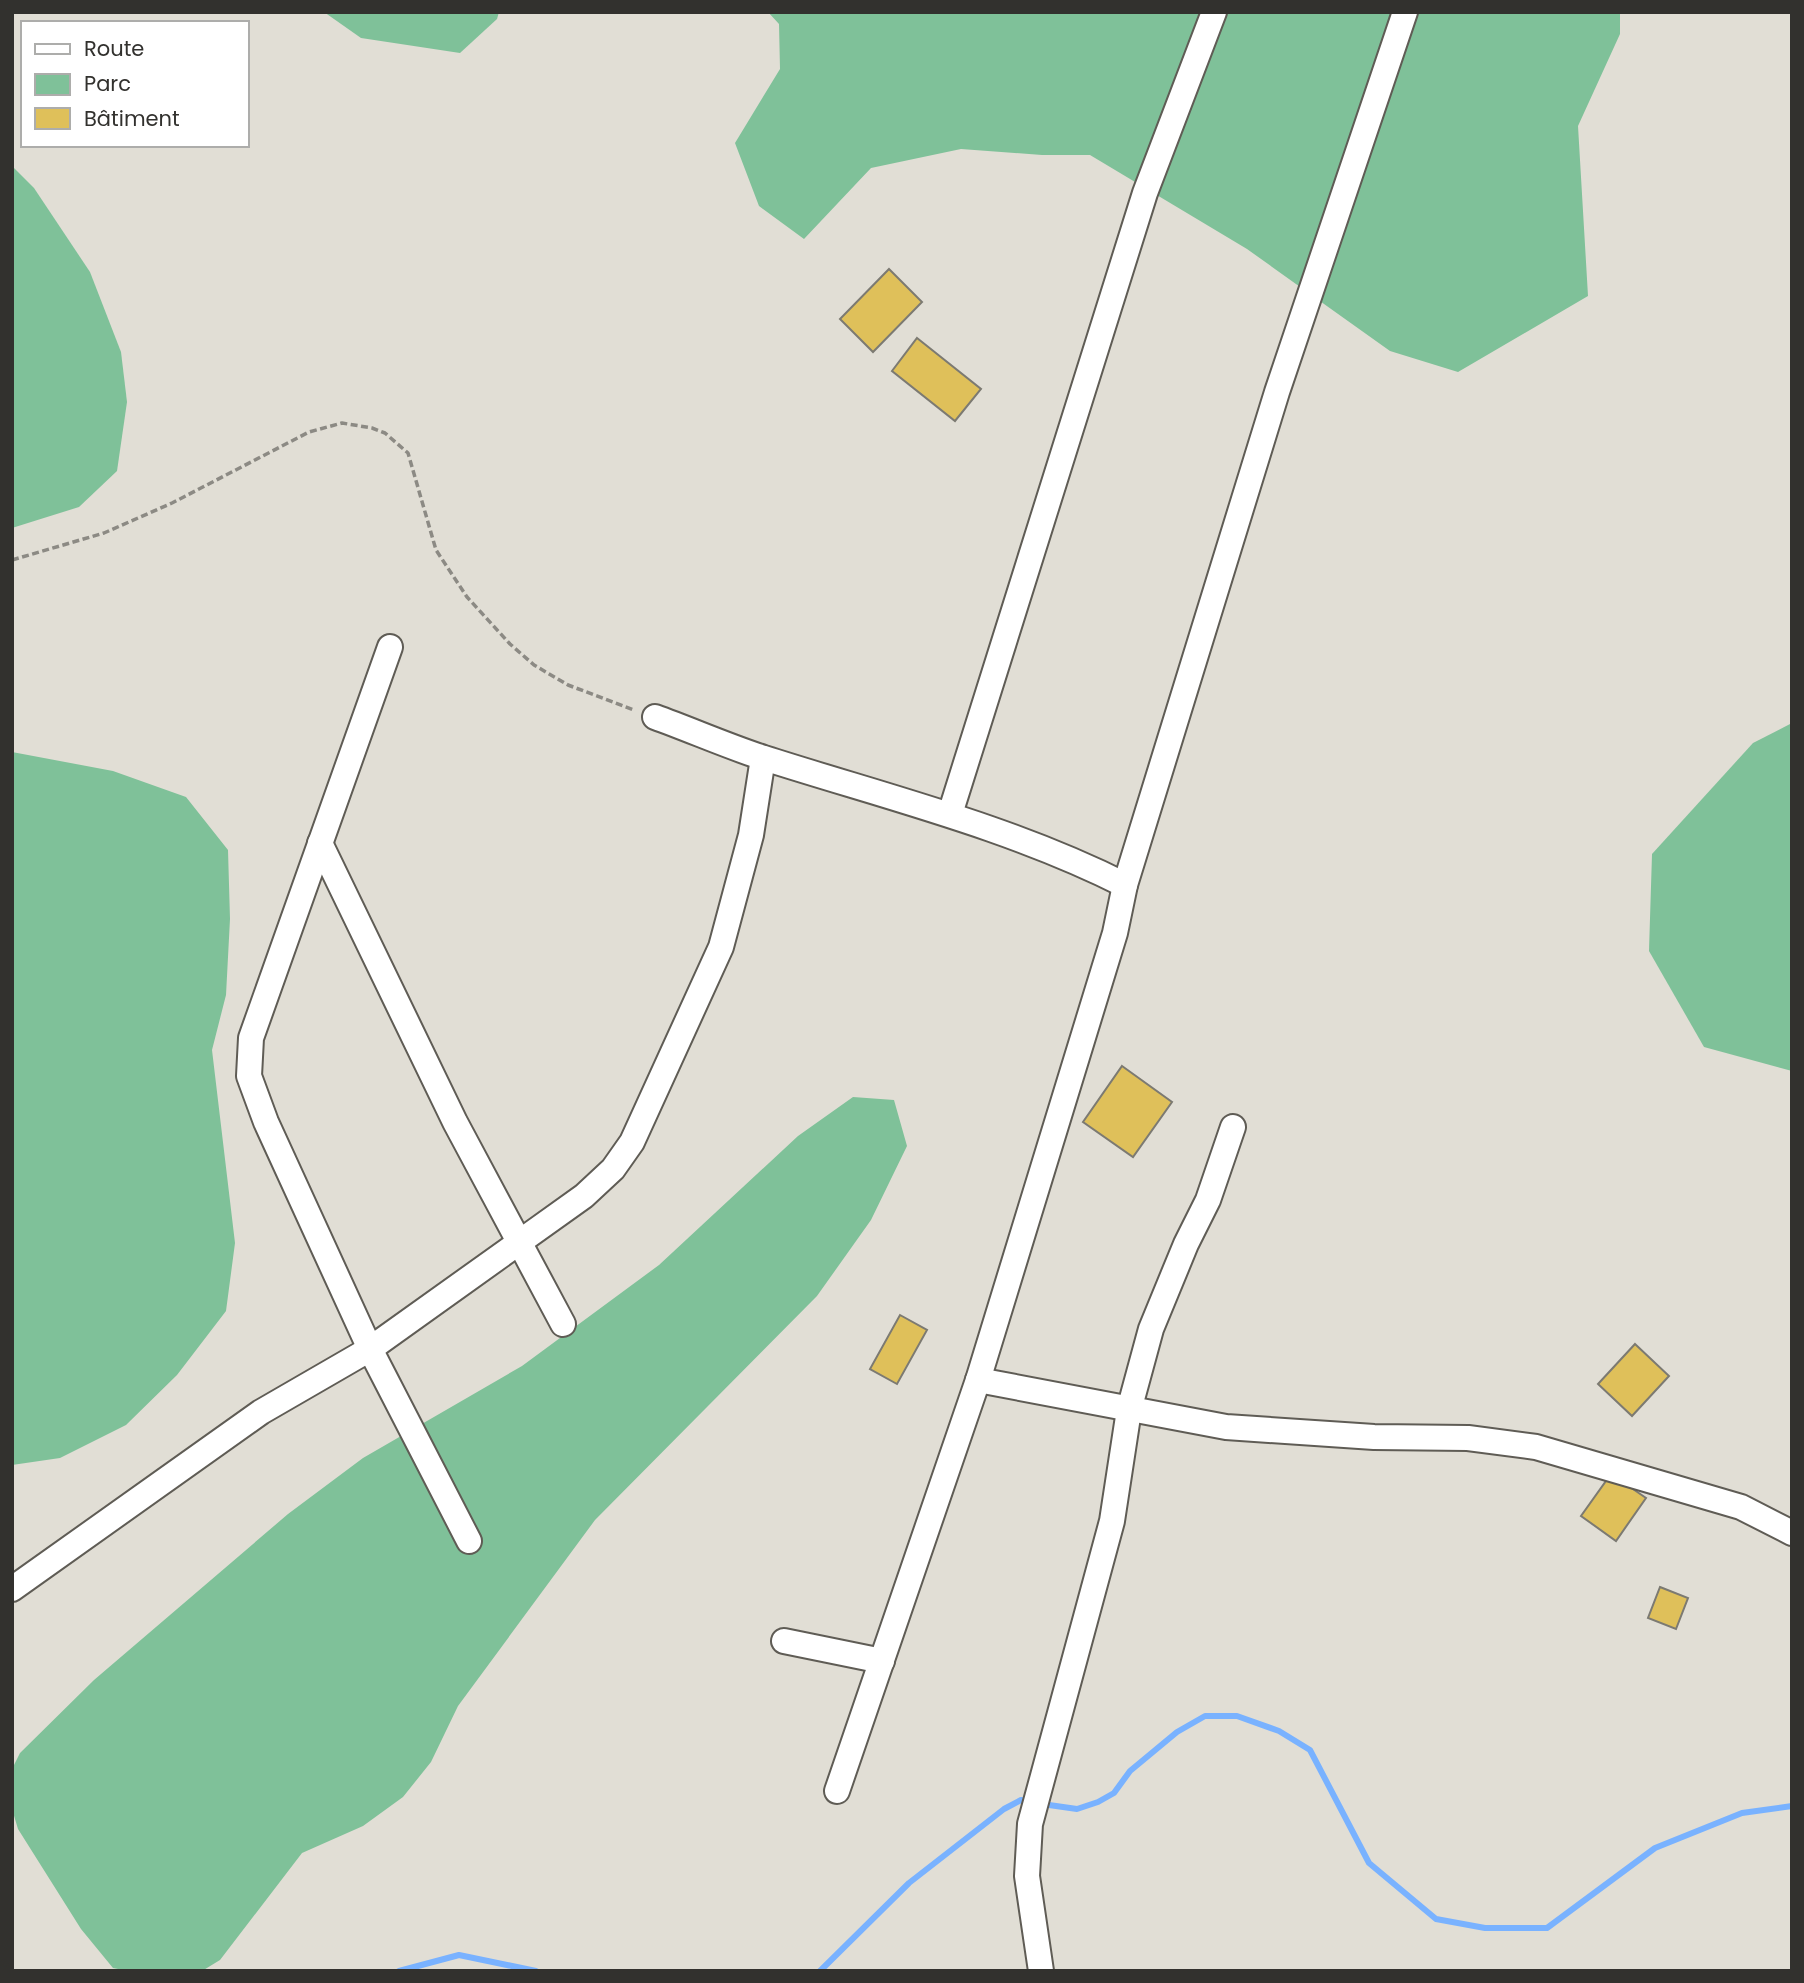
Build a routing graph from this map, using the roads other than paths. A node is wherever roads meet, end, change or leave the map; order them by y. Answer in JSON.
{"nodes":[{"id":1,"x":1214,"y":12,"type":"edge"},
{"id":2,"x":1405,"y":12,"type":"edge"},
{"id":3,"x":390,"y":647,"type":"dead end"},
{"id":4,"x":655,"y":717,"type":"road end"},
{"id":5,"x":764,"y":758,"type":"junction"},
{"id":6,"x":950,"y":814,"type":"junction"},
{"id":7,"x":320,"y":843,"type":"junction"},
{"id":8,"x":1125,"y":885,"type":"junction"},
{"id":9,"x":1233,"y":1127,"type":"dead end"},
{"id":10,"x":519,"y":1244,"type":"junction"},
{"id":11,"x":563,"y":1324,"type":"dead end"},
{"id":12,"x":370,"y":1349,"type":"junction"},
{"id":13,"x":978,"y":1380,"type":"junction"},
{"id":14,"x":1129,"y":1410,"type":"junction"},
{"id":15,"x":1792,"y":1534,"type":"edge"},
{"id":16,"x":469,"y":1541,"type":"dead end"},
{"id":17,"x":12,"y":1589,"type":"edge"},
{"id":18,"x":784,"y":1641,"type":"dead end"},
{"id":19,"x":882,"y":1661,"type":"junction"},
{"id":20,"x":837,"y":1791,"type":"dead end"},
{"id":21,"x":1041,"y":1971,"type":"edge"}],
"edges":[{"from":1,"to":6,"type":"street"},
{"from":2,"to":8,"type":"street"},
{"from":3,"to":7,"type":"street"},
{"from":4,"to":5,"type":"street"},
{"from":5,"to":6,"type":"street"},
{"from":5,"to":10,"type":"street"},
{"from":6,"to":8,"type":"street"},
{"from":7,"to":10,"type":"street"},
{"from":7,"to":12,"type":"street"},
{"from":8,"to":13,"type":"street"},
{"from":9,"to":14,"type":"street"},
{"from":10,"to":11,"type":"street"},
{"from":10,"to":12,"type":"street"},
{"from":12,"to":16,"type":"street"},
{"from":12,"to":17,"type":"street"},
{"from":13,"to":14,"type":"street"},
{"from":13,"to":19,"type":"street"},
{"from":14,"to":15,"type":"street"},
{"from":14,"to":21,"type":"street"},
{"from":18,"to":19,"type":"street"},
{"from":19,"to":20,"type":"street"}]}
